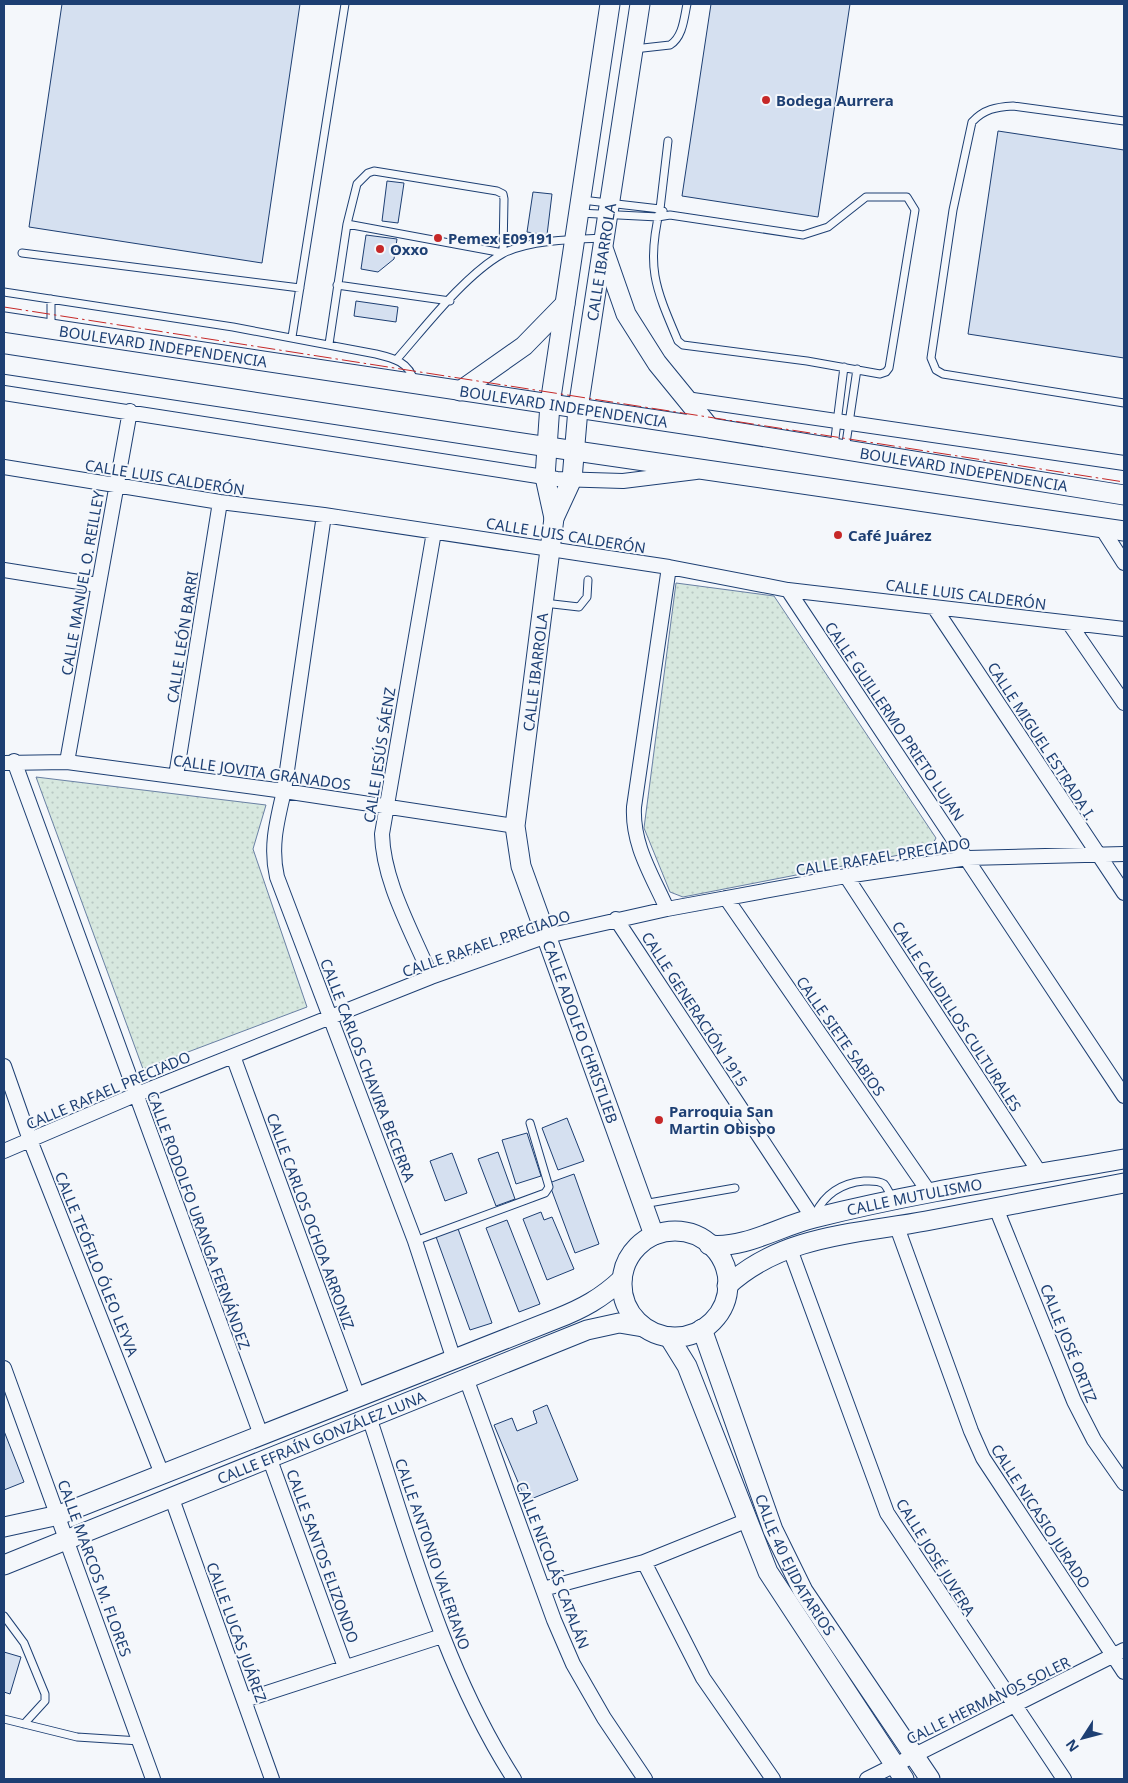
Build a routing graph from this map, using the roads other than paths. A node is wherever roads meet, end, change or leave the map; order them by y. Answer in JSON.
{"nodes":[{"id":1,"x":346,"y":4,"type":"edge"},
{"id":2,"x":610,"y":4,"type":"edge"},
{"id":3,"x":640,"y":4,"type":"edge"},
{"id":4,"x":687,"y":4,"type":"edge"},
{"id":5,"x":633,"y":49,"type":"junction"},
{"id":6,"x":1124,"y":121,"type":"edge"},
{"id":7,"x":668,"y":141,"type":"dead end"},
{"id":8,"x":579,"y":206,"type":"junction"},
{"id":9,"x":609,"y":208,"type":"junction"},
{"id":10,"x":660,"y":208,"type":"junction"},
{"id":11,"x":670,"y":215,"type":"junction"},
{"id":12,"x":658,"y":217,"type":"junction"},
{"id":13,"x":347,"y":224,"type":"junction"},
{"id":14,"x":574,"y":239,"type":"junction"},
{"id":15,"x":604,"y":242,"type":"junction"},
{"id":16,"x":22,"y":253,"type":"dead end"},
{"id":17,"x":503,"y":254,"type":"junction"},
{"id":18,"x":337,"y":285,"type":"junction"},
{"id":19,"x":300,"y":288,"type":"junction"},
{"id":20,"x":4,"y":292,"type":"edge"},
{"id":21,"x":51,"y":299,"type":"junction"},
{"id":22,"x":450,"y":301,"type":"junction"},
{"id":23,"x":565,"y":304,"type":"junction"},
{"id":24,"x":4,"y":322,"type":"edge"},
{"id":25,"x":52,"y":330,"type":"junction"},
{"id":26,"x":292,"y":338,"type":"junction"},
{"id":27,"x":328,"y":344,"type":"junction"},
{"id":28,"x":397,"y":359,"type":"junction"},
{"id":29,"x":4,"y":364,"type":"edge"},
{"id":30,"x":844,"y":367,"type":"junction"},
{"id":31,"x":857,"y":369,"type":"junction"},
{"id":32,"x":414,"y":385,"type":"junction"},
{"id":33,"x":460,"y":392,"type":"junction"},
{"id":34,"x":4,"y":393,"type":"edge"},
{"id":35,"x":686,"y":398,"type":"junction"},
{"id":36,"x":1124,"y":403,"type":"edge"},
{"id":37,"x":550,"y":404,"type":"junction"},
{"id":38,"x":578,"y":409,"type":"junction"},
{"id":39,"x":130,"y":411,"type":"junction"},
{"id":40,"x":843,"y":421,"type":"junction"},
{"id":41,"x":710,"y":428,"type":"junction"},
{"id":42,"x":546,"y":446,"type":"junction"},
{"id":43,"x":839,"y":449,"type":"junction"},
{"id":44,"x":575,"y":451,"type":"junction"},
{"id":45,"x":1124,"y":463,"type":"edge"},
{"id":46,"x":4,"y":467,"type":"edge"},
{"id":47,"x":708,"y":470,"type":"junction"},
{"id":48,"x":545,"y":477,"type":"junction"},
{"id":49,"x":572,"y":479,"type":"junction"},
{"id":50,"x":115,"y":486,"type":"junction"},
{"id":51,"x":1124,"y":495,"type":"edge"},
{"id":52,"x":220,"y":502,"type":"junction"},
{"id":53,"x":324,"y":515,"type":"junction"},
{"id":54,"x":554,"y":518,"type":"junction"},
{"id":55,"x":1101,"y":527,"type":"junction"},
{"id":56,"x":1124,"y":531,"type":"edge"},
{"id":57,"x":434,"y":532,"type":"junction"},
{"id":58,"x":551,"y":550,"type":"junction"},
{"id":59,"x":1124,"y":563,"type":"edge"},
{"id":60,"x":669,"y":567,"type":"junction"},
{"id":61,"x":4,"y":570,"type":"edge"},
{"id":62,"x":588,"y":580,"type":"dead end"},
{"id":63,"x":98,"y":585,"type":"junction"},
{"id":64,"x":788,"y":590,"type":"junction"},
{"id":65,"x":544,"y":603,"type":"junction"},
{"id":66,"x":934,"y":607,"type":"junction"},
{"id":67,"x":1069,"y":622,"type":"junction"},
{"id":68,"x":1124,"y":629,"type":"edge"},
{"id":69,"x":1124,"y":703,"type":"edge"},
{"id":70,"x":9,"y":762,"type":"edge"},
{"id":71,"x":67,"y":762,"type":"junction"},
{"id":72,"x":176,"y":776,"type":"junction"},
{"id":73,"x":284,"y":791,"type":"junction"},
{"id":74,"x":385,"y":807,"type":"junction"},
{"id":75,"x":515,"y":826,"type":"junction"},
{"id":76,"x":1096,"y":853,"type":"junction"},
{"id":77,"x":1124,"y":854,"type":"edge"},
{"id":78,"x":968,"y":858,"type":"junction"},
{"id":79,"x":846,"y":876,"type":"junction"},
{"id":80,"x":1124,"y":893,"type":"edge"},
{"id":81,"x":726,"y":898,"type":"junction"},
{"id":82,"x":667,"y":909,"type":"junction"},
{"id":83,"x":616,"y":919,"type":"junction"},
{"id":84,"x":547,"y":936,"type":"junction"},
{"id":85,"x":431,"y":977,"type":"junction"},
{"id":86,"x":331,"y":1017,"type":"junction"},
{"id":87,"x":234,"y":1056,"type":"junction"},
{"id":88,"x":4,"y":1066,"type":"edge"},
{"id":89,"x":135,"y":1095,"type":"junction"},
{"id":90,"x":1124,"y":1096,"type":"edge"},
{"id":91,"x":530,"y":1123,"type":"dead end"},
{"id":92,"x":30,"y":1140,"type":"junction"},
{"id":93,"x":4,"y":1151,"type":"edge"},
{"id":94,"x":1124,"y":1159,"type":"edge"},
{"id":95,"x":1040,"y":1173,"type":"junction"},
{"id":96,"x":1124,"y":1183,"type":"edge"},
{"id":97,"x":735,"y":1188,"type":"dead end"},
{"id":98,"x":929,"y":1192,"type":"junction"},
{"id":99,"x":894,"y":1200,"type":"junction"},
{"id":100,"x":643,"y":1204,"type":"junction"},
{"id":101,"x":996,"y":1208,"type":"junction"},
{"id":102,"x":813,"y":1218,"type":"junction"},
{"id":103,"x":897,"y":1227,"type":"junction"},
{"id":104,"x":654,"y":1235,"type":"junction"},
{"id":105,"x":415,"y":1241,"type":"junction"},
{"id":106,"x":709,"y":1245,"type":"junction"},
{"id":107,"x":790,"y":1248,"type":"junction"},
{"id":108,"x":622,"y":1279,"type":"junction"},
{"id":109,"x":727,"y":1286,"type":"junction"},
{"id":110,"x":643,"y":1327,"type":"junction"},
{"id":111,"x":702,"y":1329,"type":"junction"},
{"id":112,"x":669,"y":1337,"type":"junction"},
{"id":113,"x":454,"y":1360,"type":"junction"},
{"id":114,"x":4,"y":1368,"type":"edge"},
{"id":115,"x":466,"y":1378,"type":"junction"},
{"id":116,"x":358,"y":1397,"type":"junction"},
{"id":117,"x":369,"y":1417,"type":"junction"},
{"id":118,"x":262,"y":1435,"type":"junction"},
{"id":119,"x":743,"y":1441,"type":"junction"},
{"id":120,"x":721,"y":1449,"type":"junction"},
{"id":121,"x":270,"y":1457,"type":"junction"},
{"id":122,"x":162,"y":1474,"type":"junction"},
{"id":123,"x":1124,"y":1483,"type":"edge"},
{"id":124,"x":171,"y":1496,"type":"junction"},
{"id":125,"x":59,"y":1515,"type":"junction"},
{"id":126,"x":748,"y":1520,"type":"junction"},
{"id":127,"x":4,"y":1527,"type":"edge"},
{"id":128,"x":67,"y":1538,"type":"junction"},
{"id":129,"x":644,"y":1562,"type":"junction"},
{"id":130,"x":4,"y":1565,"type":"edge"},
{"id":131,"x":543,"y":1589,"type":"junction"},
{"id":132,"x":4,"y":1616,"type":"edge"},
{"id":133,"x":442,"y":1636,"type":"junction"},
{"id":134,"x":1119,"y":1653,"type":"edge"},
{"id":135,"x":345,"y":1667,"type":"junction"},
{"id":136,"x":1124,"y":1672,"type":"edge"},
{"id":137,"x":245,"y":1700,"type":"junction"},
{"id":138,"x":1014,"y":1705,"type":"junction"},
{"id":139,"x":4,"y":1719,"type":"edge"},
{"id":140,"x":24,"y":1724,"type":"junction"},
{"id":141,"x":140,"y":1741,"type":"junction"},
{"id":142,"x":913,"y":1755,"type":"junction"},
{"id":143,"x":899,"y":1772,"type":"edge"},
{"id":144,"x":153,"y":1779,"type":"edge"},
{"id":145,"x":272,"y":1779,"type":"edge"},
{"id":146,"x":514,"y":1779,"type":"edge"},
{"id":147,"x":645,"y":1779,"type":"edge"},
{"id":148,"x":773,"y":1779,"type":"edge"},
{"id":149,"x":867,"y":1779,"type":"edge"},
{"id":150,"x":930,"y":1779,"type":"edge"},
{"id":151,"x":1064,"y":1779,"type":"edge"}],
"edges":[{"from":1,"to":19,"type":"lane"},
{"from":2,"to":8,"type":"main road","name":"CALLE IBARROLA"},
{"from":3,"to":5,"type":"main road","name":"CALLE IBARROLA"},
{"from":4,"to":5,"type":"lane"},
{"from":5,"to":9,"type":"main road","name":"CALLE IBARROLA"},
{"from":6,"to":36,"type":"lane"},
{"from":7,"to":10,"type":"lane"},
{"from":8,"to":9,"type":"lane"},
{"from":8,"to":9,"type":"lane"},
{"from":8,"to":14,"type":"main road","name":"CALLE IBARROLA"},
{"from":9,"to":10,"type":"lane"},
{"from":9,"to":12,"type":"lane"},
{"from":9,"to":15,"type":"main road","name":"CALLE IBARROLA"},
{"from":10,"to":11,"type":"lane"},
{"from":10,"to":12,"type":"lane"},
{"from":11,"to":12,"type":"lane"},
{"from":11,"to":31,"type":"lane"},
{"from":12,"to":30,"type":"lane"},
{"from":13,"to":17,"type":"lane"},
{"from":13,"to":17,"type":"lane"},
{"from":13,"to":18,"type":"lane"},
{"from":14,"to":15,"type":"lane"},
{"from":14,"to":17,"type":"lane"},
{"from":14,"to":23,"type":"main road","name":"CALLE IBARROLA"},
{"from":15,"to":35,"type":"main road"},
{"from":15,"to":38,"type":"main road","name":"CALLE IBARROLA"},
{"from":16,"to":19,"type":"lane"},
{"from":17,"to":22,"type":"lane"},
{"from":18,"to":22,"type":"lane"},
{"from":18,"to":27,"type":"lane"},
{"from":19,"to":26,"type":"lane"},
{"from":20,"to":21,"type":"lane"},
{"from":21,"to":25,"type":"lane"},
{"from":21,"to":26,"type":"lane"},
{"from":22,"to":28,"type":"lane"},
{"from":23,"to":33,"type":"main road"},
{"from":23,"to":37,"type":"main road","name":"CALLE IBARROLA"},
{"from":24,"to":25,"type":"main road","name":"BOULEVARD INDEPENDENCIA"},
{"from":25,"to":32,"type":"main road","name":"BOULEVARD INDEPENDENCIA"},
{"from":26,"to":27,"type":"lane"},
{"from":27,"to":28,"type":"lane"},
{"from":28,"to":32,"type":"lane"},
{"from":29,"to":42,"type":"main road"},
{"from":30,"to":31,"type":"lane"},
{"from":30,"to":40,"type":"lane"},
{"from":31,"to":40,"type":"lane"},
{"from":32,"to":33,"type":"main road","name":"BOULEVARD INDEPENDENCIA"},
{"from":33,"to":37,"type":"main road","name":"BOULEVARD INDEPENDENCIA"},
{"from":34,"to":39,"type":"street"},
{"from":35,"to":40,"type":"street"},
{"from":35,"to":41,"type":"main road"},
{"from":37,"to":38,"type":"main road","name":"BOULEVARD INDEPENDENCIA"},
{"from":37,"to":42,"type":"main road","name":"CALLE IBARROLA"},
{"from":38,"to":41,"type":"main road","name":"BOULEVARD INDEPENDENCIA"},
{"from":38,"to":44,"type":"main road","name":"CALLE IBARROLA"},
{"from":39,"to":48,"type":"street"},
{"from":39,"to":50,"type":"street","name":"CALLE MANUEL O. REILLEY"},
{"from":40,"to":43,"type":"lane"},
{"from":40,"to":43,"type":"lane"},
{"from":40,"to":45,"type":"street"},
{"from":41,"to":43,"type":"main road","name":"BOULEVARD INDEPENDENCIA"},
{"from":42,"to":44,"type":"main road"},
{"from":42,"to":48,"type":"main road","name":"CALLE IBARROLA"},
{"from":43,"to":51,"type":"main road","name":"BOULEVARD INDEPENDENCIA"},
{"from":44,"to":47,"type":"main road"},
{"from":44,"to":49,"type":"main road","name":"CALLE IBARROLA"},
{"from":46,"to":50,"type":"street","name":"CALLE LUIS CALDERÓN"},
{"from":47,"to":49,"type":"street"},
{"from":47,"to":55,"type":"main road"},
{"from":48,"to":49,"type":"street"},
{"from":48,"to":54,"type":"main road","name":"CALLE IBARROLA"},
{"from":49,"to":54,"type":"main road","name":"CALLE IBARROLA"},
{"from":50,"to":52,"type":"street","name":"CALLE LUIS CALDERÓN"},
{"from":50,"to":63,"type":"street","name":"CALLE MANUEL O. REILLEY"},
{"from":52,"to":53,"type":"street","name":"CALLE LUIS CALDERÓN"},
{"from":52,"to":72,"type":"street","name":"CALLE LEÓN BARRI"},
{"from":53,"to":57,"type":"street","name":"CALLE LUIS CALDERÓN"},
{"from":53,"to":73,"type":"street"},
{"from":54,"to":58,"type":"main road","name":"CALLE IBARROLA"},
{"from":55,"to":56,"type":"main road"},
{"from":55,"to":59,"type":"street"},
{"from":57,"to":58,"type":"street","name":"CALLE LUIS CALDERÓN"},
{"from":57,"to":74,"type":"street","name":"CALLE JESÚS SÁENZ"},
{"from":58,"to":60,"type":"street","name":"CALLE LUIS CALDERÓN"},
{"from":58,"to":65,"type":"main road","name":"CALLE IBARROLA"},
{"from":60,"to":64,"type":"street","name":"CALLE LUIS CALDERÓN"},
{"from":60,"to":82,"type":"street"},
{"from":61,"to":63,"type":"street"},
{"from":62,"to":65,"type":"lane"},
{"from":63,"to":71,"type":"street","name":"CALLE MANUEL O. REILLEY"},
{"from":64,"to":66,"type":"street","name":"CALLE LUIS CALDERÓN"},
{"from":64,"to":78,"type":"street","name":"CALLE GUILLERMO PRIETO LUJAN"},
{"from":65,"to":75,"type":"main road","name":"CALLE IBARROLA"},
{"from":66,"to":67,"type":"street","name":"CALLE LUIS CALDERÓN"},
{"from":66,"to":76,"type":"street","name":"CALLE MIGUEL ESTRADA I."},
{"from":67,"to":68,"type":"street","name":"CALLE LUIS CALDERÓN"},
{"from":67,"to":69,"type":"street"},
{"from":70,"to":71,"type":"street","name":"CALLE JOVITA GRANADOS"},
{"from":70,"to":89,"type":"street","name":"CALLE RODOLFO URANGA FERNÁNDEZ"},
{"from":71,"to":72,"type":"street","name":"CALLE JOVITA GRANADOS"},
{"from":72,"to":73,"type":"street","name":"CALLE JOVITA GRANADOS"},
{"from":73,"to":74,"type":"street","name":"CALLE JOVITA GRANADOS"},
{"from":73,"to":86,"type":"street","name":"CALLE CARLOS CHAVIRA BECERRA"},
{"from":74,"to":75,"type":"street","name":"CALLE JOVITA GRANADOS"},
{"from":74,"to":85,"type":"street","name":"CALLE JESÚS SÁENZ"},
{"from":75,"to":84,"type":"main road","name":"CALLE ADOLFO CHRISTLIEB"},
{"from":76,"to":77,"type":"street","name":"CALLE RAFAEL PRECIADO"},
{"from":76,"to":78,"type":"street","name":"CALLE RAFAEL PRECIADO"},
{"from":76,"to":80,"type":"street","name":"CALLE MIGUEL ESTRADA I."},
{"from":78,"to":79,"type":"street","name":"CALLE RAFAEL PRECIADO"},
{"from":78,"to":90,"type":"street","name":"CALLE GUILLERMO PRIETO LUJAN"},
{"from":79,"to":81,"type":"street","name":"CALLE RAFAEL PRECIADO"},
{"from":79,"to":95,"type":"street","name":"CALLE CAUDILLOS CULTURALES"},
{"from":81,"to":82,"type":"street","name":"CALLE RAFAEL PRECIADO"},
{"from":81,"to":98,"type":"street","name":"CALLE SIETE SABIOS"},
{"from":82,"to":83,"type":"street","name":"CALLE RAFAEL PRECIADO"},
{"from":83,"to":84,"type":"street","name":"CALLE RAFAEL PRECIADO"},
{"from":83,"to":102,"type":"street","name":"CALLE GENERACIÓN 1915"},
{"from":84,"to":85,"type":"street","name":"CALLE RAFAEL PRECIADO"},
{"from":84,"to":100,"type":"main road","name":"CALLE ADOLFO CHRISTLIEB"},
{"from":85,"to":86,"type":"street","name":"CALLE RAFAEL PRECIADO"},
{"from":86,"to":87,"type":"street","name":"CALLE RAFAEL PRECIADO"},
{"from":86,"to":105,"type":"street","name":"CALLE CARLOS CHAVIRA BECERRA"},
{"from":87,"to":89,"type":"street","name":"CALLE RAFAEL PRECIADO"},
{"from":87,"to":116,"type":"street","name":"CALLE CARLOS OCHOA ARRONIZ"},
{"from":88,"to":92,"type":"street","name":"CALLE TEÓFILO ÓLEO LEYVA"},
{"from":89,"to":92,"type":"street","name":"CALLE RAFAEL PRECIADO"},
{"from":89,"to":118,"type":"street","name":"CALLE RODOLFO URANGA FERNÁNDEZ"},
{"from":91,"to":105,"type":"lane"},
{"from":92,"to":93,"type":"street","name":"CALLE RAFAEL PRECIADO"},
{"from":92,"to":122,"type":"street","name":"CALLE TEÓFILO ÓLEO LEYVA"},
{"from":94,"to":95,"type":"main road","name":"CALLE MUTULISMO"},
{"from":95,"to":98,"type":"main road","name":"CALLE MUTULISMO"},
{"from":96,"to":101,"type":"main road","name":"CALLE MUTULISMO"},
{"from":97,"to":100,"type":"lane"},
{"from":98,"to":99,"type":"main road","name":"CALLE MUTULISMO"},
{"from":99,"to":102,"type":"main road","name":"CALLE MUTULISMO"},
{"from":99,"to":102,"type":"lane"},
{"from":100,"to":104,"type":"main road","name":"CALLE ADOLFO CHRISTLIEB"},
{"from":101,"to":103,"type":"main road","name":"CALLE MUTULISMO"},
{"from":101,"to":123,"type":"street","name":"CALLE JOSÉ ORTIZ"},
{"from":102,"to":106,"type":"main road","name":"CALLE MUTULISMO"},
{"from":103,"to":107,"type":"main road","name":"CALLE MUTULISMO"},
{"from":103,"to":134,"type":"street","name":"CALLE NICASIO JURADO"},
{"from":104,"to":106,"type":"main road"},
{"from":104,"to":108,"type":"main road"},
{"from":105,"to":113,"type":"street","name":"CALLE CARLOS CHAVIRA BECERRA"},
{"from":106,"to":109,"type":"main road"},
{"from":107,"to":109,"type":"main road","name":"CALLE MUTULISMO"},
{"from":107,"to":138,"type":"street","name":"CALLE JOSÉ JUVERA"},
{"from":108,"to":110,"type":"main road"},
{"from":108,"to":113,"type":"main road","name":"CALLE EFRAÍN GONZÁLEZ LUNA"},
{"from":109,"to":111,"type":"main road"},
{"from":110,"to":112,"type":"main road"},
{"from":110,"to":115,"type":"main road","name":"CALLE EFRAÍN GONZÁLEZ LUNA"},
{"from":111,"to":112,"type":"main road"},
{"from":111,"to":119,"type":"main road","name":"CALLE 40 EJIDATARIOS"},
{"from":112,"to":120,"type":"main road","name":"CALLE 40 EJIDATARIOS"},
{"from":113,"to":116,"type":"main road","name":"CALLE EFRAÍN GONZÁLEZ LUNA"},
{"from":114,"to":125,"type":"street","name":"CALLE MARCOS M. FLORES"},
{"from":115,"to":117,"type":"main road","name":"CALLE EFRAÍN GONZÁLEZ LUNA"},
{"from":115,"to":131,"type":"street","name":"CALLE NICOLÁS CATALÁN"},
{"from":116,"to":118,"type":"main road","name":"CALLE EFRAÍN GONZÁLEZ LUNA"},
{"from":117,"to":121,"type":"main road","name":"CALLE EFRAÍN GONZÁLEZ LUNA"},
{"from":117,"to":133,"type":"street","name":"CALLE ANTONIO VALERIANO"},
{"from":118,"to":122,"type":"main road","name":"CALLE EFRAÍN GONZÁLEZ LUNA"},
{"from":119,"to":120,"type":"main road"},
{"from":119,"to":142,"type":"main road","name":"CALLE 40 EJIDATARIOS"},
{"from":120,"to":126,"type":"main road","name":"CALLE 40 EJIDATARIOS"},
{"from":121,"to":124,"type":"main road","name":"CALLE EFRAÍN GONZÁLEZ LUNA"},
{"from":121,"to":135,"type":"street","name":"CALLE SANTOS ELIZONDO"},
{"from":122,"to":125,"type":"main road","name":"CALLE EFRAÍN GONZÁLEZ LUNA"},
{"from":124,"to":128,"type":"main road","name":"CALLE EFRAÍN GONZÁLEZ LUNA"},
{"from":124,"to":137,"type":"street","name":"CALLE LUCAS JUÁREZ"},
{"from":125,"to":127,"type":"main road","name":"CALLE EFRAÍN GONZÁLEZ LUNA"},
{"from":125,"to":128,"type":"street","name":"CALLE MARCOS M. FLORES"},
{"from":126,"to":129,"type":"street"},
{"from":126,"to":143,"type":"main road","name":"CALLE 40 EJIDATARIOS"},
{"from":128,"to":130,"type":"main road","name":"CALLE EFRAÍN GONZÁLEZ LUNA"},
{"from":128,"to":141,"type":"street","name":"CALLE MARCOS M. FLORES"},
{"from":129,"to":131,"type":"street"},
{"from":129,"to":148,"type":"street"},
{"from":131,"to":147,"type":"street","name":"CALLE NICOLÁS CATALÁN"},
{"from":132,"to":140,"type":"lane"},
{"from":133,"to":135,"type":"street"},
{"from":133,"to":146,"type":"street","name":"CALLE ANTONIO VALERIANO"},
{"from":134,"to":136,"type":"street","name":"CALLE NICASIO JURADO"},
{"from":134,"to":138,"type":"street","name":"CALLE HERMANOS SOLER"},
{"from":135,"to":137,"type":"street"},
{"from":137,"to":145,"type":"street","name":"CALLE LUCAS JUÁREZ"},
{"from":138,"to":142,"type":"street","name":"CALLE HERMANOS SOLER"},
{"from":138,"to":151,"type":"street","name":"CALLE JOSÉ JUVERA"},
{"from":139,"to":140,"type":"lane"},
{"from":140,"to":141,"type":"lane"},
{"from":141,"to":144,"type":"street","name":"CALLE MARCOS M. FLORES"},
{"from":142,"to":143,"type":"street","name":"CALLE HERMANOS SOLER"},
{"from":142,"to":150,"type":"main road","name":"CALLE 40 EJIDATARIOS"},
{"from":143,"to":149,"type":"street","name":"CALLE HERMANOS SOLER"}]}
